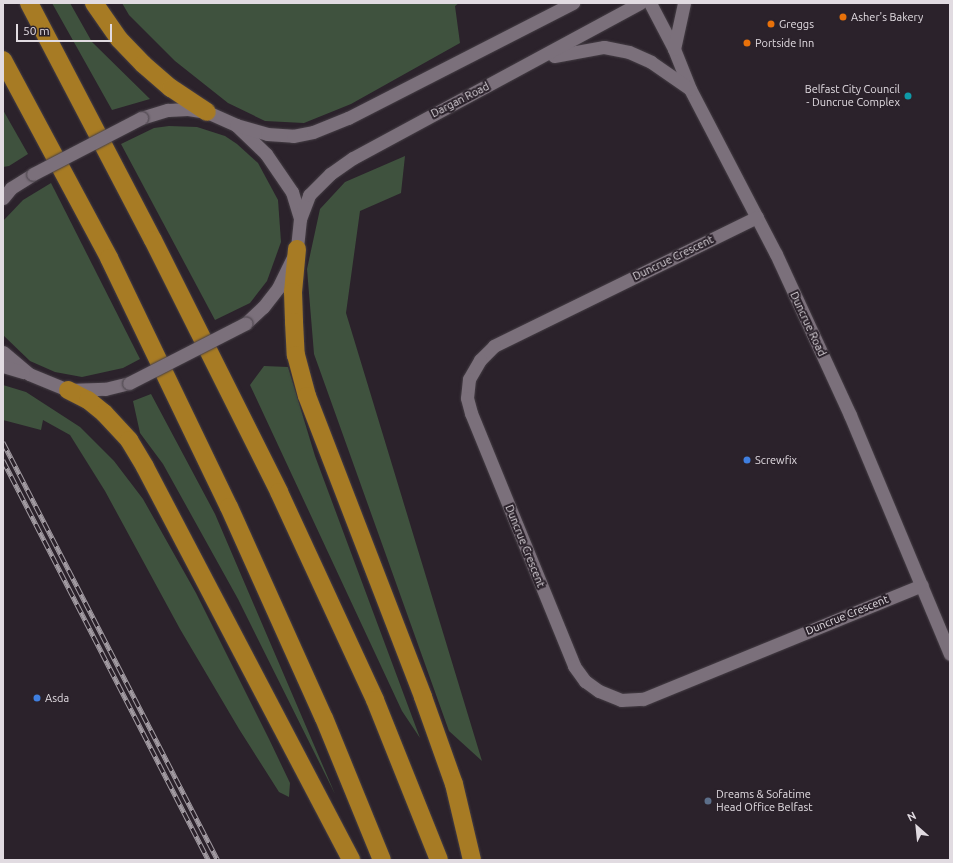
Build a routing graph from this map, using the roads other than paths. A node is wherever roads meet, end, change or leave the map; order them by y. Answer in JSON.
{"nodes":[{"id":1,"x":29,"y":3,"type":"edge"},
{"id":2,"x":94,"y":3,"type":"edge"},
{"id":3,"x":573,"y":3,"type":"edge"},
{"id":4,"x":640,"y":3,"type":"edge"},
{"id":5,"x":650,"y":3,"type":"edge"},
{"id":6,"x":684,"y":3,"type":"edge"},
{"id":7,"x":674,"y":50,"type":"junction"},
{"id":8,"x":540,"y":59,"type":"junction"},
{"id":9,"x":3,"y":60,"type":"edge"},
{"id":10,"x":690,"y":89,"type":"junction"},
{"id":11,"x":207,"y":112,"type":"junction"},
{"id":12,"x":236,"y":125,"type":"junction"},
{"id":13,"x":3,"y":198,"type":"edge"},
{"id":14,"x":757,"y":217,"type":"junction"},
{"id":15,"x":300,"y":219,"type":"junction"},
{"id":16,"x":297,"y":249,"type":"junction"},
{"id":17,"x":3,"y":352,"type":"edge"},
{"id":18,"x":3,"y":366,"type":"edge"},
{"id":19,"x":28,"y":374,"type":"junction"},
{"id":20,"x":68,"y":390,"type":"junction"},
{"id":21,"x":922,"y":585,"type":"junction"},
{"id":22,"x":950,"y":652,"type":"edge"},
{"id":23,"x":350,"y":860,"type":"edge"},
{"id":24,"x":382,"y":860,"type":"edge"},
{"id":25,"x":439,"y":860,"type":"edge"},
{"id":26,"x":472,"y":860,"type":"edge"}],
"edges":[{"from":1,"to":25,"type":"highway"},
{"from":2,"to":11,"type":"highway"},
{"from":3,"to":12,"type":"street"},
{"from":4,"to":8,"type":"street","name":"Dargan Road"},
{"from":5,"to":7,"type":"street","name":"Duncrue Road"},
{"from":6,"to":7,"type":"street"},
{"from":7,"to":10,"type":"street","name":"Duncrue Road"},
{"from":8,"to":10,"type":"street"},
{"from":8,"to":15,"type":"street","name":"Dargan Road"},
{"from":9,"to":24,"type":"highway"},
{"from":10,"to":14,"type":"street","name":"Duncrue Road"},
{"from":11,"to":12,"type":"street"},
{"from":11,"to":13,"type":"street","bridge":true},
{"from":12,"to":15,"type":"street"},
{"from":14,"to":21,"type":"street","name":"Duncrue Road"},
{"from":14,"to":21,"type":"street","name":"Duncrue Crescent"},
{"from":15,"to":16,"type":"street"},
{"from":16,"to":20,"type":"street","bridge":true},
{"from":16,"to":26,"type":"highway"},
{"from":17,"to":19,"type":"street"},
{"from":18,"to":19,"type":"street"},
{"from":19,"to":20,"type":"street"},
{"from":20,"to":23,"type":"highway"},
{"from":21,"to":22,"type":"street","name":"Duncrue Road"}]}
